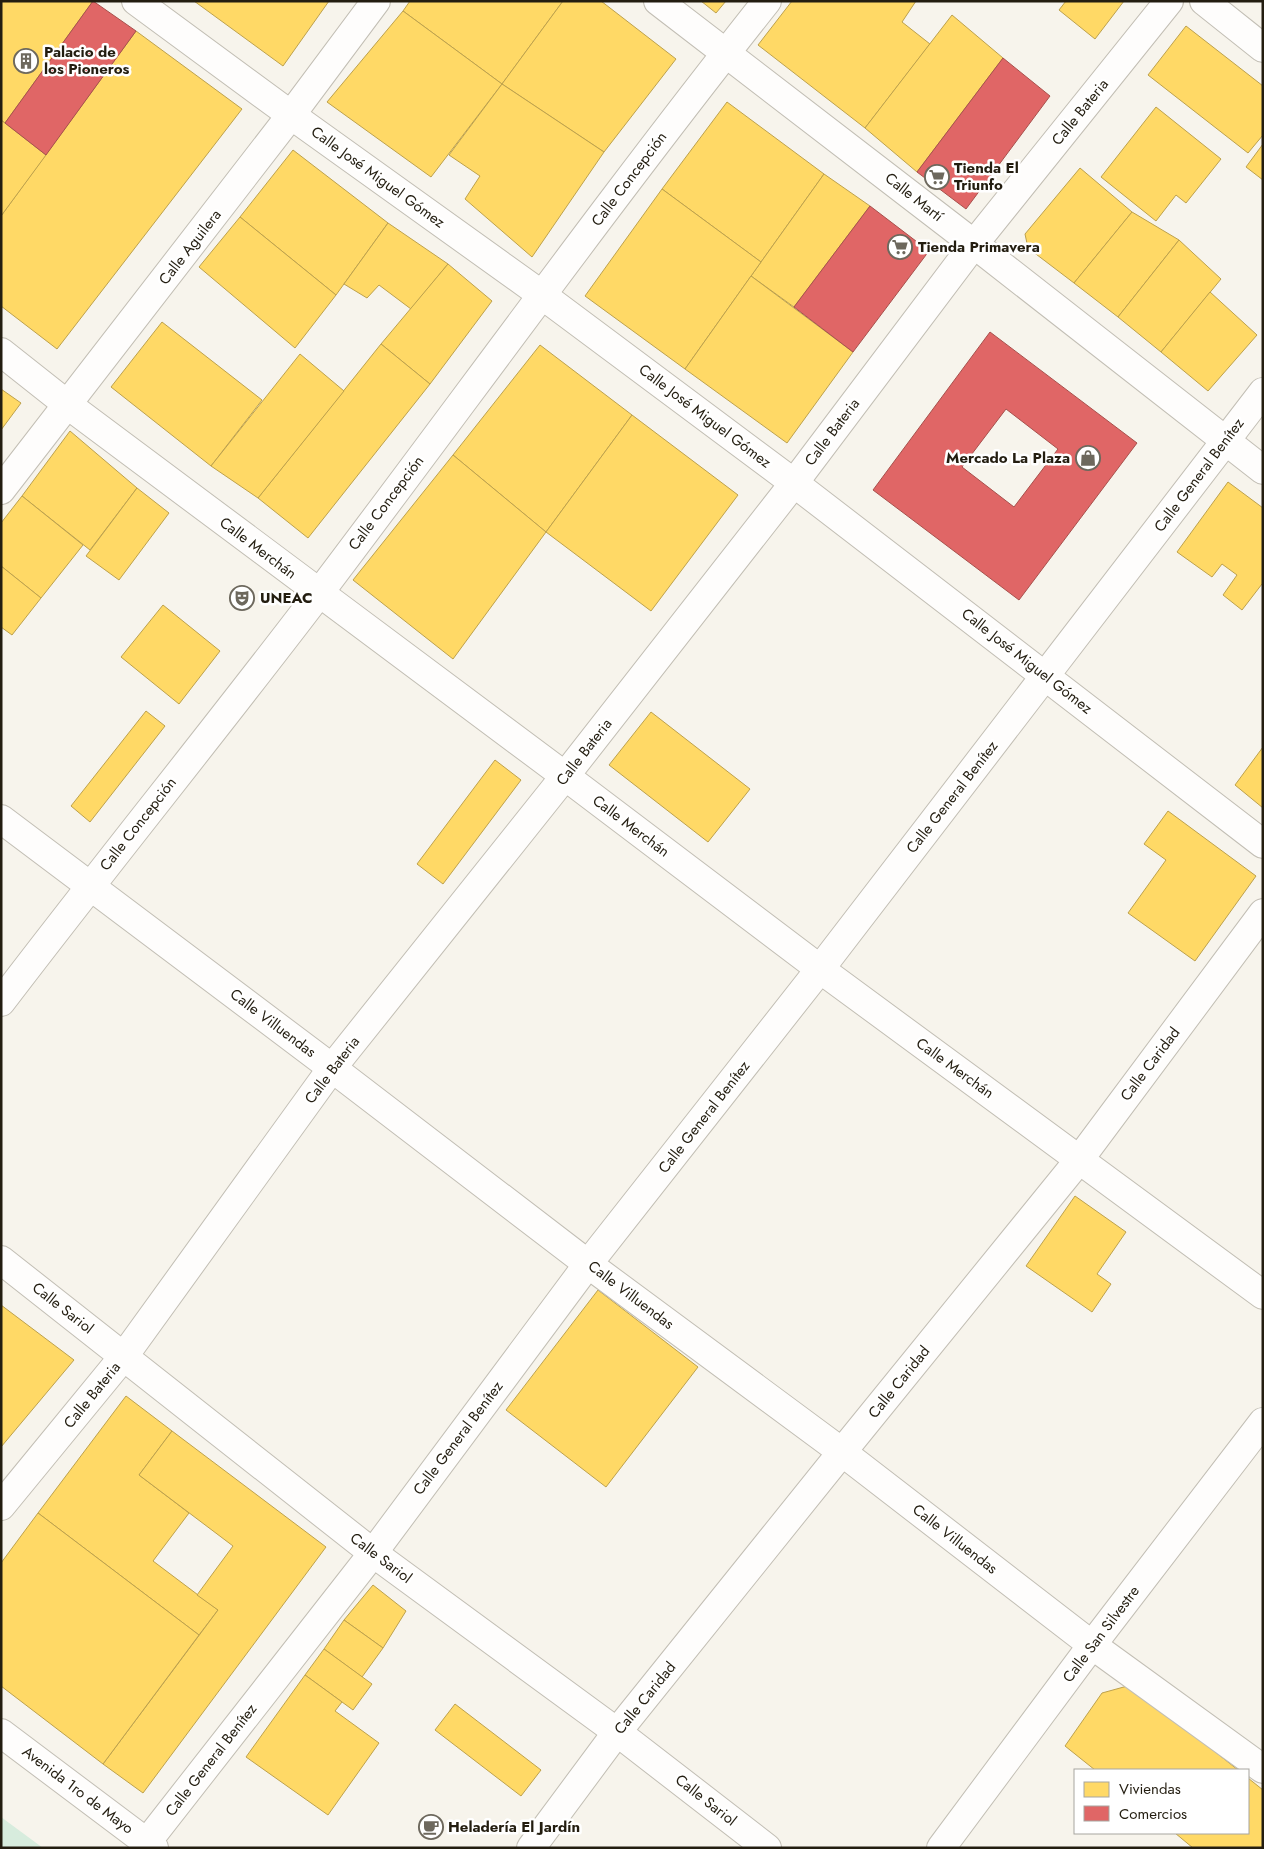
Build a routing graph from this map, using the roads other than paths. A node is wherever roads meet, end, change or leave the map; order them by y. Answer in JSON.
{"nodes":[{"id":1,"x":136,"y":1,"type":"edge"},
{"id":2,"x":376,"y":1,"type":"edge"},
{"id":3,"x":658,"y":1,"type":"edge"},
{"id":4,"x":767,"y":1,"type":"edge"},
{"id":5,"x":1169,"y":1,"type":"edge"},
{"id":6,"x":1204,"y":1,"type":"edge"},
{"id":7,"x":1263,"y":48,"type":"edge"},
{"id":8,"x":725,"y":54,"type":"junction"},
{"id":9,"x":291,"y":115,"type":"junction"},
{"id":10,"x":974,"y":244,"type":"junction"},
{"id":11,"x":542,"y":294,"type":"junction"},
{"id":12,"x":1,"y":352,"type":"edge"},
{"id":13,"x":1263,"y":392,"type":"edge"},
{"id":14,"x":68,"y":405,"type":"junction"},
{"id":15,"x":1225,"y":442,"type":"junction"},
{"id":16,"x":1263,"y":470,"type":"edge"},
{"id":17,"x":794,"y":483,"type":"junction"},
{"id":18,"x":1,"y":490,"type":"edge"},
{"id":19,"x":318,"y":593,"type":"junction"},
{"id":20,"x":1046,"y":676,"type":"junction"},
{"id":21,"x":565,"y":776,"type":"junction"},
{"id":22,"x":1,"y":819,"type":"edge"},
{"id":23,"x":1263,"y":844,"type":"edge"},
{"id":24,"x":90,"y":886,"type":"junction"},
{"id":25,"x":1263,"y":913,"type":"edge"},
{"id":26,"x":820,"y":969,"type":"junction"},
{"id":27,"x":1,"y":1002,"type":"edge"},
{"id":28,"x":332,"y":1068,"type":"junction"},
{"id":29,"x":1079,"y":1160,"type":"junction"},
{"id":30,"x":1,"y":1260,"type":"edge"},
{"id":31,"x":588,"y":1264,"type":"junction"},
{"id":32,"x":1263,"y":1295,"type":"edge"},
{"id":33,"x":124,"y":1356,"type":"junction"},
{"id":34,"x":1263,"y":1422,"type":"edge"},
{"id":35,"x":842,"y":1452,"type":"junction"},
{"id":36,"x":1,"y":1506,"type":"edge"},
{"id":37,"x":373,"y":1553,"type":"junction"},
{"id":38,"x":1092,"y":1645,"type":"junction"},
{"id":39,"x":617,"y":1732,"type":"junction"},
{"id":40,"x":1,"y":1733,"type":"edge"},
{"id":41,"x":1263,"y":1770,"type":"edge"},
{"id":42,"x":148,"y":1846,"type":"edge"},
{"id":43,"x":531,"y":1848,"type":"edge"},
{"id":44,"x":768,"y":1848,"type":"edge"},
{"id":45,"x":940,"y":1848,"type":"edge"}],
"edges":[{"from":1,"to":9,"type":"street","name":"Calle José Miguel Gómez"},
{"from":2,"to":9,"type":"street","name":"Calle Aguilera"},
{"from":3,"to":8,"type":"street","name":"Calle Martí"},
{"from":4,"to":8,"type":"street","name":"Calle Concepción"},
{"from":5,"to":10,"type":"street","name":"Calle Bateria"},
{"from":6,"to":7,"type":"street"},
{"from":8,"to":10,"type":"street","name":"Calle Martí"},
{"from":8,"to":11,"type":"street","name":"Calle Concepción"},
{"from":9,"to":11,"type":"street","name":"Calle José Miguel Gómez"},
{"from":9,"to":14,"type":"street","name":"Calle Aguilera"},
{"from":10,"to":15,"type":"street","name":"Calle Martí"},
{"from":10,"to":17,"type":"street","name":"Calle Bateria"},
{"from":11,"to":17,"type":"street","name":"Calle José Miguel Gómez"},
{"from":11,"to":19,"type":"street","name":"Calle Concepción"},
{"from":12,"to":14,"type":"street","name":"Calle Merchán"},
{"from":13,"to":15,"type":"street","name":"Calle General Benítez"},
{"from":14,"to":18,"type":"street","name":"Calle Aguilera"},
{"from":14,"to":19,"type":"street","name":"Calle Merchán"},
{"from":15,"to":16,"type":"street","name":"Calle Martí"},
{"from":15,"to":20,"type":"street","name":"Calle General Benítez"},
{"from":17,"to":20,"type":"street","name":"Calle José Miguel Gómez"},
{"from":17,"to":21,"type":"street","name":"Calle Bateria"},
{"from":19,"to":21,"type":"street","name":"Calle Merchán"},
{"from":19,"to":24,"type":"street","name":"Calle Concepción"},
{"from":20,"to":23,"type":"street","name":"Calle José Miguel Gómez"},
{"from":20,"to":26,"type":"street","name":"Calle General Benítez"},
{"from":21,"to":26,"type":"street","name":"Calle Merchán"},
{"from":21,"to":28,"type":"street","name":"Calle Bateria"},
{"from":22,"to":24,"type":"street","name":"Calle Villuendas"},
{"from":24,"to":27,"type":"street","name":"Calle Concepción"},
{"from":24,"to":28,"type":"street","name":"Calle Villuendas"},
{"from":25,"to":29,"type":"street","name":"Calle Caridad"},
{"from":26,"to":29,"type":"street","name":"Calle Merchán"},
{"from":26,"to":31,"type":"street","name":"Calle General Benítez"},
{"from":28,"to":31,"type":"street","name":"Calle Villuendas"},
{"from":28,"to":33,"type":"street","name":"Calle Bateria"},
{"from":29,"to":32,"type":"street","name":"Calle Merchán"},
{"from":29,"to":35,"type":"street","name":"Calle Caridad"},
{"from":30,"to":33,"type":"street","name":"Calle Sariol"},
{"from":31,"to":35,"type":"street","name":"Calle Villuendas"},
{"from":31,"to":37,"type":"street","name":"Calle General Benítez"},
{"from":33,"to":36,"type":"street","name":"Calle Bateria"},
{"from":33,"to":37,"type":"street","name":"Calle Sariol"},
{"from":34,"to":38,"type":"street","name":"Calle San Silvestre"},
{"from":35,"to":38,"type":"street","name":"Calle Villuendas"},
{"from":35,"to":39,"type":"street","name":"Calle Caridad"},
{"from":37,"to":39,"type":"street","name":"Calle Sariol"},
{"from":37,"to":42,"type":"street","name":"Calle General Benítez"},
{"from":38,"to":41,"type":"street","name":"Calle Villuendas"},
{"from":38,"to":45,"type":"street","name":"Calle San Silvestre"},
{"from":39,"to":43,"type":"street","name":"Calle Caridad"},
{"from":39,"to":44,"type":"street","name":"Calle Sariol"},
{"from":40,"to":42,"type":"street","name":"Avenida 1ro de Mayo"}]}
